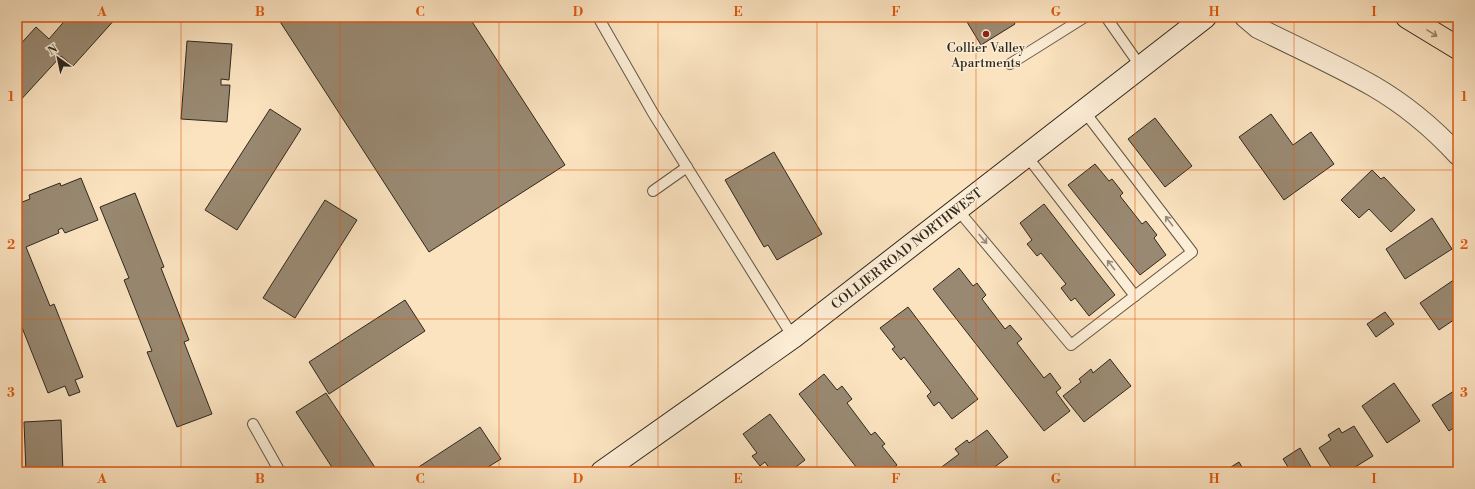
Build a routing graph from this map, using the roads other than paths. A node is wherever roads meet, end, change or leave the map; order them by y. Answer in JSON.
{"nodes":[{"id":1,"x":598,"y":17,"type":"edge"},
{"id":2,"x":1085,"y":17,"type":"edge"},
{"id":3,"x":1106,"y":17,"type":"edge"},
{"id":4,"x":1205,"y":17,"type":"edge"},
{"id":5,"x":1245,"y":17,"type":"edge"},
{"id":6,"x":1407,"y":17,"type":"edge"},
{"id":7,"x":1458,"y":48,"type":"edge"},
{"id":8,"x":1010,"y":64,"type":"dead end"},
{"id":9,"x":1141,"y":67,"type":"junction"},
{"id":10,"x":1084,"y":111,"type":"junction"},
{"id":11,"x":1458,"y":155,"type":"edge"},
{"id":12,"x":1026,"y":156,"type":"junction"},
{"id":13,"x":687,"y":167,"type":"junction"},
{"id":14,"x":653,"y":191,"type":"dead end"},
{"id":15,"x":957,"y":210,"type":"junction"},
{"id":16,"x":1135,"y":296,"type":"junction"},
{"id":17,"x":793,"y":337,"type":"junction"},
{"id":18,"x":253,"y":424,"type":"dead end"},
{"id":19,"x":280,"y":472,"type":"edge"},
{"id":20,"x":602,"y":472,"type":"edge"}],
"edges":[{"from":1,"to":13,"type":"lane"},
{"from":2,"to":8,"type":"lane"},
{"from":3,"to":9,"type":"lane"},
{"from":4,"to":9,"type":"street","name":"COLLIER ROAD NORTHWEST"},
{"from":5,"to":11,"type":"street"},
{"from":6,"to":7,"type":"highway","one_way":true},
{"from":9,"to":10,"type":"street","name":"COLLIER ROAD NORTHWEST"},
{"from":10,"to":12,"type":"street","name":"COLLIER ROAD NORTHWEST"},
{"from":16,"to":10,"type":"lane","one_way":true},
{"from":12,"to":15,"type":"street","name":"COLLIER ROAD NORTHWEST"},
{"from":16,"to":12,"type":"lane","one_way":true},
{"from":13,"to":14,"type":"lane"},
{"from":13,"to":17,"type":"lane"},
{"from":15,"to":16,"type":"lane","one_way":true},
{"from":15,"to":17,"type":"street","name":"COLLIER ROAD NORTHWEST"},
{"from":17,"to":20,"type":"street","name":"COLLIER ROAD NORTHWEST"},
{"from":18,"to":19,"type":"lane"}]}
